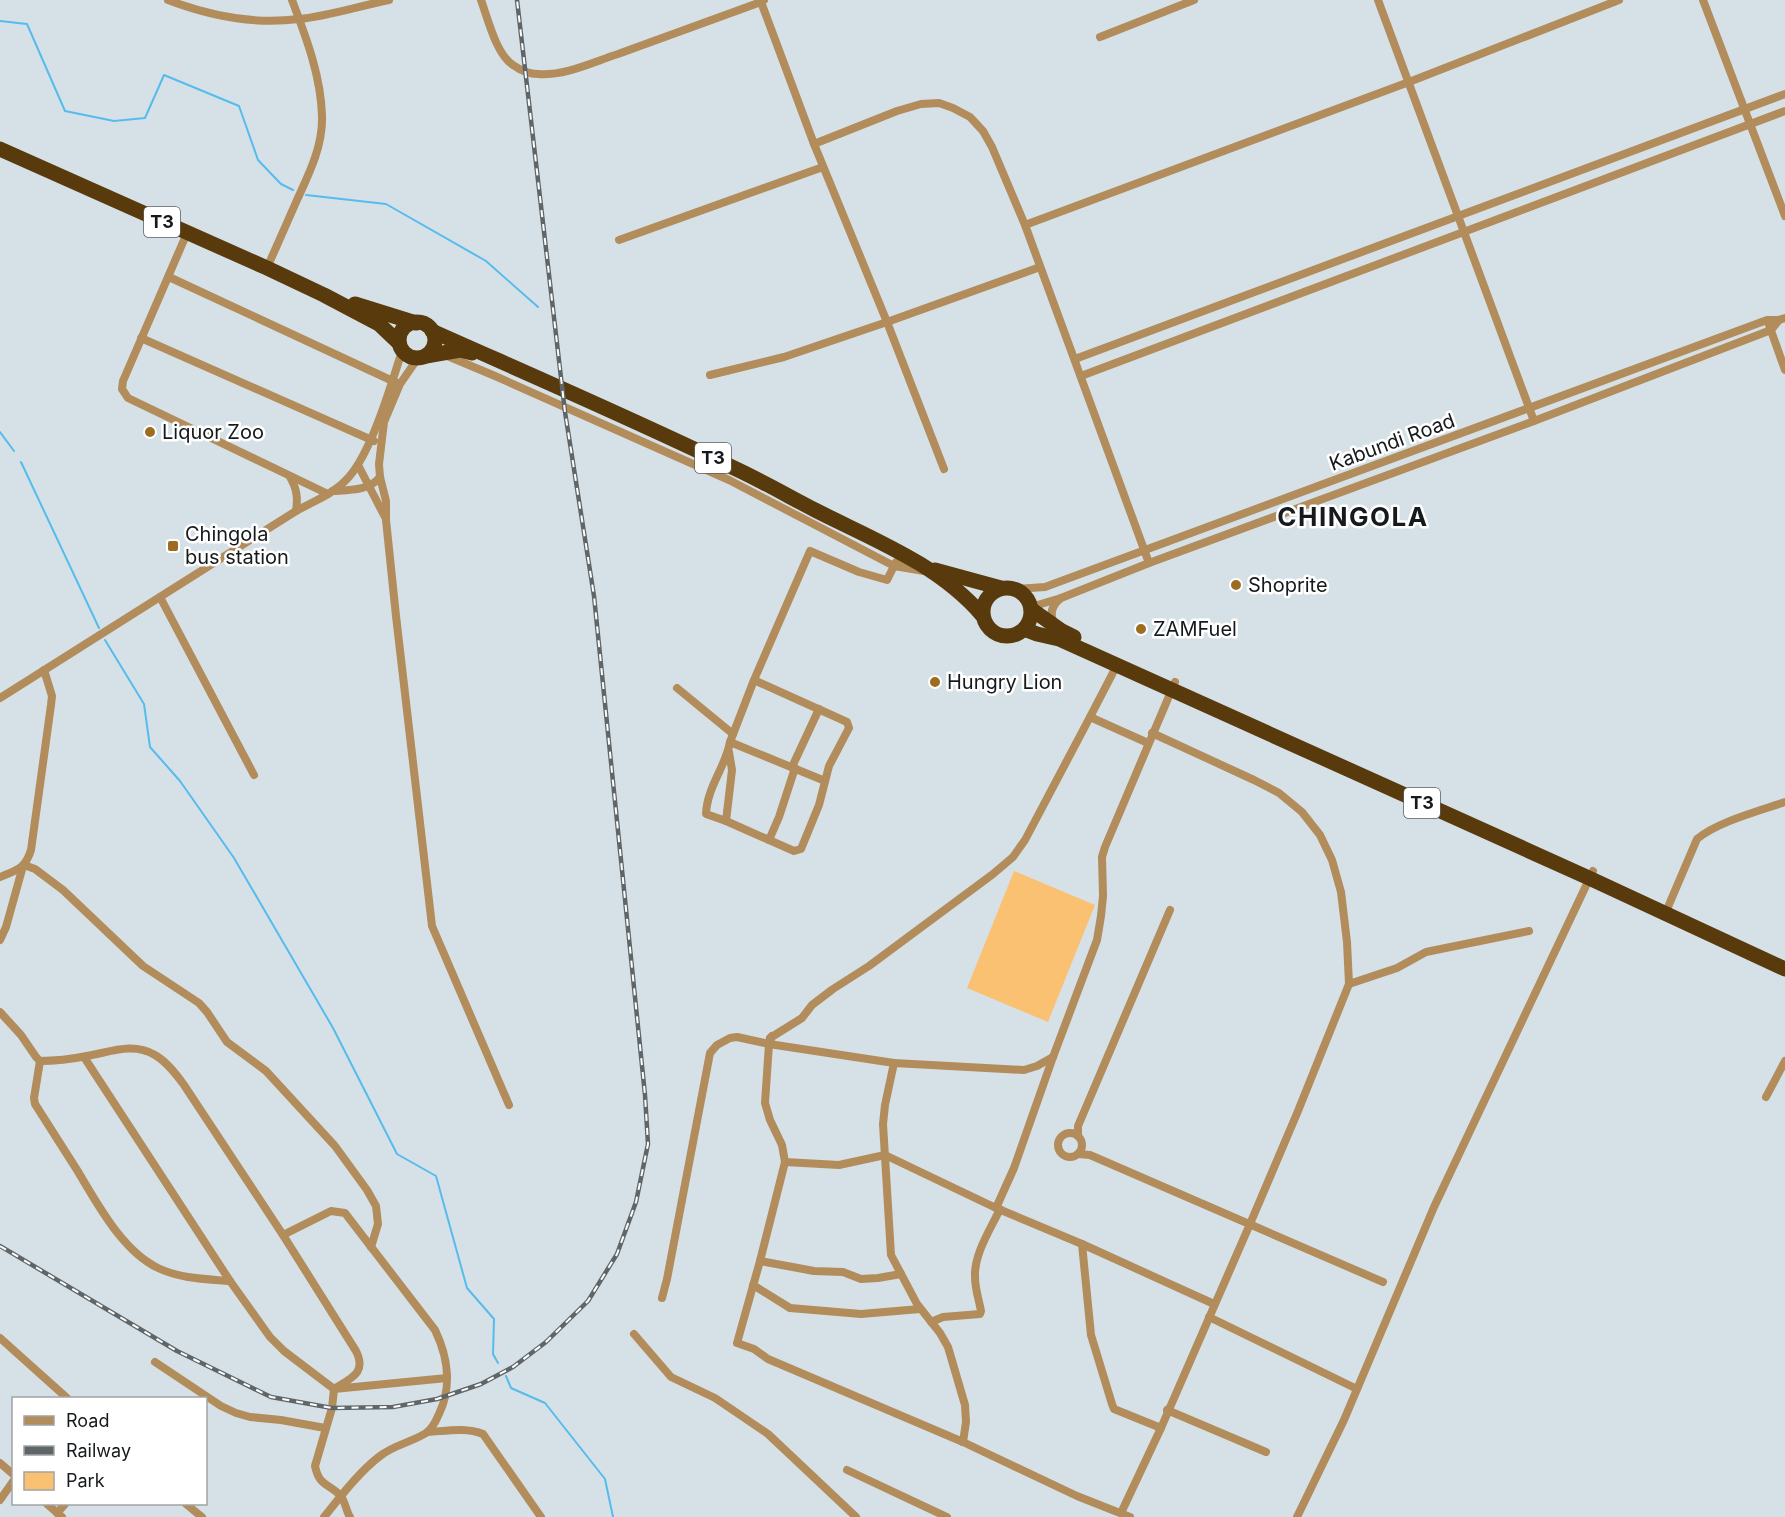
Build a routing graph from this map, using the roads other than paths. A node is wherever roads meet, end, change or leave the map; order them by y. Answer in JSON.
{"nodes":[{"id":1,"x":168,"y":0,"type":"edge"},
{"id":2,"x":292,"y":0,"type":"edge"},
{"id":3,"x":389,"y":0,"type":"edge"},
{"id":4,"x":481,"y":0,"type":"edge"},
{"id":5,"x":1194,"y":0,"type":"edge"},
{"id":6,"x":1378,"y":0,"type":"edge"},
{"id":7,"x":1618,"y":0,"type":"edge"},
{"id":8,"x":1703,"y":0,"type":"edge"},
{"id":9,"x":762,"y":1,"type":"edge"},
{"id":10,"x":299,"y":19,"type":"junction"},
{"id":11,"x":1100,"y":37,"type":"dead end"},
{"id":12,"x":1409,"y":82,"type":"junction"},
{"id":13,"x":1785,"y":94,"type":"edge"},
{"id":14,"x":1745,"y":110,"type":"junction"},
{"id":15,"x":1785,"y":111,"type":"edge"},
{"id":16,"x":1751,"y":124,"type":"junction"},
{"id":17,"x":814,"y":144,"type":"junction"},
{"id":18,"x":0,"y":149,"type":"edge"},
{"id":19,"x":1599,"y":164,"type":"junction"},
{"id":20,"x":823,"y":167,"type":"junction"},
{"id":21,"x":1605,"y":178,"type":"junction"},
{"id":22,"x":1784,"y":213,"type":"edge"},
{"id":23,"x":1459,"y":216,"type":"junction"},
{"id":24,"x":1025,"y":225,"type":"junction"},
{"id":25,"x":1464,"y":231,"type":"junction"},
{"id":26,"x":187,"y":233,"type":"junction"},
{"id":27,"x":619,"y":240,"type":"dead end"},
{"id":28,"x":1334,"y":262,"type":"junction"},
{"id":29,"x":1040,"y":267,"type":"junction"},
{"id":30,"x":267,"y":268,"type":"junction"},
{"id":31,"x":169,"y":277,"type":"junction"},
{"id":32,"x":1339,"y":278,"type":"junction"},
{"id":33,"x":324,"y":295,"type":"junction"},
{"id":34,"x":1201,"y":312,"type":"junction"},
{"id":35,"x":1782,"y":319,"type":"edge"},
{"id":36,"x":1767,"y":320,"type":"junction"},
{"id":37,"x":416,"y":322,"type":"junction"},
{"id":38,"x":887,"y":322,"type":"junction"},
{"id":39,"x":1207,"y":328,"type":"junction"},
{"id":40,"x":1771,"y":330,"type":"junction"},
{"id":41,"x":432,"y":332,"type":"junction"},
{"id":42,"x":141,"y":338,"type":"junction"},
{"id":43,"x":401,"y":347,"type":"junction"},
{"id":44,"x":427,"y":356,"type":"junction"},
{"id":45,"x":493,"y":358,"type":"junction"},
{"id":46,"x":1075,"y":359,"type":"junction"},
{"id":47,"x":1785,"y":370,"type":"edge"},
{"id":48,"x":710,"y":375,"type":"dead end"},
{"id":49,"x":1081,"y":376,"type":"junction"},
{"id":50,"x":396,"y":383,"type":"junction"},
{"id":51,"x":1530,"y":409,"type":"junction"},
{"id":52,"x":1534,"y":421,"type":"junction"},
{"id":53,"x":370,"y":439,"type":"junction"},
{"id":54,"x":381,"y":443,"type":"junction"},
{"id":55,"x":1405,"y":454,"type":"junction"},
{"id":56,"x":358,"y":465,"type":"junction"},
{"id":57,"x":1410,"y":467,"type":"junction"},
{"id":58,"x":944,"y":469,"type":"dead end"},
{"id":59,"x":290,"y":476,"type":"junction"},
{"id":60,"x":380,"y":477,"type":"junction"},
{"id":61,"x":368,"y":486,"type":"junction"},
{"id":62,"x":358,"y":489,"type":"junction"},
{"id":63,"x":331,"y":492,"type":"junction"},
{"id":64,"x":376,"y":500,"type":"junction"},
{"id":65,"x":296,"y":511,"type":"junction"},
{"id":66,"x":386,"y":520,"type":"junction"},
{"id":67,"x":1144,"y":550,"type":"junction"},
{"id":68,"x":914,"y":560,"type":"junction"},
{"id":69,"x":1149,"y":563,"type":"junction"},
{"id":70,"x":894,"y":566,"type":"junction"},
{"id":71,"x":931,"y":570,"type":"junction"},
{"id":72,"x":1008,"y":588,"type":"junction"},
{"id":73,"x":160,"y":597,"type":"junction"},
{"id":74,"x":1061,"y":598,"type":"junction"},
{"id":75,"x":1031,"y":608,"type":"junction"},
{"id":76,"x":982,"y":615,"type":"junction"},
{"id":77,"x":1056,"y":626,"type":"junction"},
{"id":78,"x":1024,"y":629,"type":"junction"},
{"id":79,"x":1117,"y":665,"type":"junction"},
{"id":80,"x":44,"y":670,"type":"junction"},
{"id":81,"x":754,"y":680,"type":"junction"},
{"id":82,"x":1174,"y":686,"type":"junction"},
{"id":83,"x":677,"y":688,"type":"dead end"},
{"id":84,"x":0,"y":698,"type":"edge"},
{"id":85,"x":819,"y":709,"type":"junction"},
{"id":86,"x":1089,"y":717,"type":"junction"},
{"id":87,"x":1152,"y":733,"type":"junction"},
{"id":88,"x":731,"y":743,"type":"junction"},
{"id":89,"x":1148,"y":743,"type":"junction"},
{"id":90,"x":794,"y":768,"type":"junction"},
{"id":91,"x":254,"y":775,"type":"dead end"},
{"id":92,"x":825,"y":781,"type":"junction"},
{"id":93,"x":1785,"y":802,"type":"edge"},
{"id":94,"x":726,"y":821,"type":"junction"},
{"id":95,"x":769,"y":840,"type":"junction"},
{"id":96,"x":24,"y":866,"type":"junction"},
{"id":97,"x":1591,"y":875,"type":"junction"},
{"id":98,"x":0,"y":877,"type":"edge"},
{"id":99,"x":1170,"y":909,"type":"dead end"},
{"id":100,"x":1667,"y":910,"type":"junction"},
{"id":101,"x":1529,"y":931,"type":"dead end"},
{"id":102,"x":0,"y":940,"type":"edge"},
{"id":103,"x":1785,"y":960,"type":"edge"},
{"id":104,"x":1785,"y":969,"type":"edge"},
{"id":105,"x":1349,"y":984,"type":"junction"},
{"id":106,"x":0,"y":1012,"type":"edge"},
{"id":107,"x":768,"y":1041,"type":"junction"},
{"id":108,"x":84,"y":1057,"type":"junction"},
{"id":109,"x":1053,"y":1057,"type":"junction"},
{"id":110,"x":40,"y":1060,"type":"junction"},
{"id":111,"x":1785,"y":1061,"type":"edge"},
{"id":112,"x":894,"y":1063,"type":"junction"},
{"id":113,"x":1766,"y":1097,"type":"dead end"},
{"id":114,"x":509,"y":1105,"type":"dead end"},
{"id":115,"x":1078,"y":1126,"type":"junction"},
{"id":116,"x":1067,"y":1133,"type":"junction"},
{"id":117,"x":1080,"y":1140,"type":"junction"},
{"id":118,"x":1078,"y":1154,"type":"junction"},
{"id":119,"x":885,"y":1155,"type":"junction"},
{"id":120,"x":1090,"y":1155,"type":"junction"},
{"id":121,"x":785,"y":1162,"type":"junction"},
{"id":122,"x":998,"y":1208,"type":"junction"},
{"id":123,"x":1250,"y":1224,"type":"junction"},
{"id":124,"x":284,"y":1235,"type":"junction"},
{"id":125,"x":1082,"y":1244,"type":"junction"},
{"id":126,"x":371,"y":1247,"type":"junction"},
{"id":127,"x":760,"y":1261,"type":"junction"},
{"id":128,"x":901,"y":1274,"type":"junction"},
{"id":129,"x":230,"y":1281,"type":"junction"},
{"id":130,"x":1383,"y":1282,"type":"dead end"},
{"id":131,"x":753,"y":1285,"type":"junction"},
{"id":132,"x":662,"y":1298,"type":"dead end"},
{"id":133,"x":1214,"y":1304,"type":"junction"},
{"id":134,"x":921,"y":1309,"type":"junction"},
{"id":135,"x":1209,"y":1317,"type":"junction"},
{"id":136,"x":931,"y":1322,"type":"junction"},
{"id":137,"x":634,"y":1334,"type":"dead end"},
{"id":138,"x":0,"y":1338,"type":"edge"},
{"id":139,"x":155,"y":1362,"type":"dead end"},
{"id":140,"x":447,"y":1378,"type":"junction"},
{"id":141,"x":334,"y":1389,"type":"junction"},
{"id":142,"x":1357,"y":1389,"type":"junction"},
{"id":143,"x":66,"y":1397,"type":"edge"},
{"id":144,"x":1167,"y":1410,"type":"junction"},
{"id":145,"x":325,"y":1428,"type":"junction"},
{"id":146,"x":1161,"y":1428,"type":"junction"},
{"id":147,"x":428,"y":1432,"type":"junction"},
{"id":148,"x":963,"y":1442,"type":"junction"},
{"id":149,"x":1266,"y":1452,"type":"dead end"},
{"id":150,"x":0,"y":1463,"type":"edge"},
{"id":151,"x":847,"y":1470,"type":"dead end"},
{"id":152,"x":12,"y":1473,"type":"edge"},
{"id":153,"x":12,"y":1483,"type":"edge"},
{"id":154,"x":342,"y":1496,"type":"junction"},
{"id":155,"x":0,"y":1500,"type":"edge"},
{"id":156,"x":48,"y":1505,"type":"edge"},
{"id":157,"x":188,"y":1505,"type":"edge"},
{"id":158,"x":60,"y":1515,"type":"edge"},
{"id":159,"x":1125,"y":1515,"type":"edge"},
{"id":160,"x":202,"y":1517,"type":"edge"},
{"id":161,"x":324,"y":1517,"type":"edge"},
{"id":162,"x":350,"y":1517,"type":"edge"},
{"id":163,"x":541,"y":1517,"type":"edge"},
{"id":164,"x":855,"y":1517,"type":"edge"},
{"id":165,"x":947,"y":1517,"type":"edge"},
{"id":166,"x":1297,"y":1517,"type":"edge"}],
"edges":[{"from":1,"to":10,"type":"street"},
{"from":2,"to":10,"type":"street"},
{"from":3,"to":10,"type":"street"},
{"from":4,"to":9,"type":"street"},
{"from":5,"to":11,"type":"street"},
{"from":6,"to":12,"type":"street"},
{"from":7,"to":12,"type":"street"},
{"from":8,"to":14,"type":"street"},
{"from":9,"to":17,"type":"street"},
{"from":10,"to":30,"type":"street"},
{"from":12,"to":23,"type":"street"},
{"from":12,"to":24,"type":"street"},
{"from":13,"to":14,"type":"street"},
{"from":14,"to":16,"type":"street"},
{"from":14,"to":19,"type":"street"},
{"from":15,"to":16,"type":"street"},
{"from":16,"to":21,"type":"street"},
{"from":16,"to":22,"type":"street"},
{"from":17,"to":20,"type":"street"},
{"from":17,"to":24,"type":"street"},
{"from":18,"to":26,"type":"highway","number":"T3"},
{"from":19,"to":21,"type":"street"},
{"from":19,"to":23,"type":"street"},
{"from":20,"to":27,"type":"street"},
{"from":20,"to":38,"type":"street"},
{"from":21,"to":25,"type":"street"},
{"from":23,"to":25,"type":"street"},
{"from":23,"to":28,"type":"street"},
{"from":24,"to":29,"type":"street"},
{"from":25,"to":32,"type":"street"},
{"from":25,"to":51,"type":"street"},
{"from":26,"to":30,"type":"highway","number":"T3"},
{"from":26,"to":31,"type":"street"},
{"from":28,"to":32,"type":"street"},
{"from":28,"to":34,"type":"street"},
{"from":29,"to":38,"type":"street"},
{"from":29,"to":46,"type":"street"},
{"from":30,"to":33,"type":"highway","number":"T3"},
{"from":31,"to":42,"type":"street"},
{"from":31,"to":50,"type":"street"},
{"from":32,"to":39,"type":"street"},
{"from":33,"to":37,"type":"highway","number":"T3"},
{"from":33,"to":43,"type":"highway","number":"T3"},
{"from":34,"to":39,"type":"street"},
{"from":34,"to":46,"type":"street"},
{"from":35,"to":36,"type":"street","name":"Kabundi Road"},
{"from":35,"to":40,"type":"street","name":"Kabundi Road"},
{"from":36,"to":40,"type":"street"},
{"from":36,"to":51,"type":"street","name":"Kabundi Road"},
{"from":37,"to":41,"type":"highway","number":"T3"},
{"from":37,"to":43,"type":"highway"},
{"from":38,"to":48,"type":"street"},
{"from":38,"to":58,"type":"street"},
{"from":39,"to":49,"type":"street"},
{"from":40,"to":47,"type":"street"},
{"from":40,"to":52,"type":"street","name":"Kabundi Road"},
{"from":41,"to":44,"type":"highway"},
{"from":41,"to":45,"type":"highway","number":"T3"},
{"from":42,"to":53,"type":"street"},
{"from":42,"to":59,"type":"street"},
{"from":43,"to":44,"type":"highway","number":"T3"},
{"from":43,"to":50,"type":"street"},
{"from":44,"to":45,"type":"highway","number":"T3"},
{"from":44,"to":50,"type":"street"},
{"from":44,"to":70,"type":"street"},
{"from":45,"to":68,"type":"highway","number":"T3"},
{"from":46,"to":49,"type":"street"},
{"from":49,"to":67,"type":"street"},
{"from":50,"to":53,"type":"street"},
{"from":50,"to":54,"type":"street"},
{"from":51,"to":52,"type":"street"},
{"from":51,"to":55,"type":"street","name":"Kabundi Road"},
{"from":52,"to":57,"type":"street","name":"Kabundi Road"},
{"from":53,"to":54,"type":"street"},
{"from":53,"to":56,"type":"street"},
{"from":54,"to":60,"type":"street"},
{"from":55,"to":57,"type":"street"},
{"from":55,"to":67,"type":"street","name":"Kabundi Road"},
{"from":56,"to":61,"type":"street"},
{"from":56,"to":63,"type":"street"},
{"from":57,"to":69,"type":"street","name":"Kabundi Road"},
{"from":59,"to":63,"type":"street"},
{"from":59,"to":65,"type":"street"},
{"from":60,"to":61,"type":"street"},
{"from":60,"to":66,"type":"street"},
{"from":61,"to":62,"type":"street"},
{"from":61,"to":64,"type":"street"},
{"from":62,"to":63,"type":"street"},
{"from":62,"to":64,"type":"street"},
{"from":63,"to":65,"type":"street"},
{"from":64,"to":66,"type":"street"},
{"from":65,"to":73,"type":"street"},
{"from":66,"to":114,"type":"street"},
{"from":67,"to":69,"type":"street"},
{"from":67,"to":72,"type":"street","name":"Kabundi Road"},
{"from":68,"to":70,"type":"street"},
{"from":68,"to":71,"type":"highway","number":"T3"},
{"from":69,"to":74,"type":"street","name":"Kabundi Road"},
{"from":70,"to":71,"type":"street"},
{"from":70,"to":81,"type":"street"},
{"from":71,"to":72,"type":"highway","number":"T3"},
{"from":71,"to":76,"type":"highway","number":"T3"},
{"from":72,"to":75,"type":"highway","number":"T3"},
{"from":72,"to":76,"type":"highway"},
{"from":73,"to":80,"type":"street"},
{"from":73,"to":91,"type":"street"},
{"from":74,"to":75,"type":"street","name":"Kabundi Road"},
{"from":74,"to":77,"type":"street"},
{"from":75,"to":77,"type":"highway","number":"T3"},
{"from":75,"to":78,"type":"highway"},
{"from":76,"to":78,"type":"highway","number":"T3"},
{"from":77,"to":82,"type":"highway","number":"T3"},
{"from":78,"to":79,"type":"highway","number":"T3"},
{"from":79,"to":82,"type":"highway","number":"T3"},
{"from":79,"to":86,"type":"street"},
{"from":80,"to":84,"type":"street"},
{"from":80,"to":96,"type":"street"},
{"from":81,"to":85,"type":"street"},
{"from":81,"to":88,"type":"street"},
{"from":82,"to":87,"type":"street"},
{"from":82,"to":97,"type":"highway","number":"T3"},
{"from":83,"to":88,"type":"street"},
{"from":85,"to":90,"type":"street"},
{"from":85,"to":92,"type":"street"},
{"from":86,"to":89,"type":"street"},
{"from":86,"to":107,"type":"street"},
{"from":87,"to":89,"type":"street"},
{"from":87,"to":105,"type":"street"},
{"from":88,"to":90,"type":"street"},
{"from":88,"to":94,"type":"street"},
{"from":88,"to":94,"type":"street"},
{"from":89,"to":109,"type":"street"},
{"from":90,"to":92,"type":"street"},
{"from":90,"to":95,"type":"street"},
{"from":92,"to":95,"type":"street"},
{"from":93,"to":100,"type":"street"},
{"from":94,"to":95,"type":"street"},
{"from":96,"to":98,"type":"street"},
{"from":96,"to":102,"type":"street"},
{"from":96,"to":126,"type":"street"},
{"from":97,"to":100,"type":"highway","number":"T3"},
{"from":97,"to":142,"type":"street"},
{"from":99,"to":115,"type":"street"},
{"from":100,"to":103,"type":"highway","number":"T3"},
{"from":100,"to":104,"type":"highway","number":"T3"},
{"from":101,"to":105,"type":"street"},
{"from":105,"to":123,"type":"street"},
{"from":106,"to":110,"type":"street"},
{"from":107,"to":112,"type":"street"},
{"from":107,"to":121,"type":"street"},
{"from":107,"to":132,"type":"street"},
{"from":108,"to":110,"type":"street"},
{"from":108,"to":124,"type":"street"},
{"from":108,"to":129,"type":"street"},
{"from":109,"to":112,"type":"street"},
{"from":109,"to":122,"type":"street"},
{"from":110,"to":129,"type":"street"},
{"from":111,"to":113,"type":"street"},
{"from":112,"to":119,"type":"street"},
{"from":115,"to":116,"type":"street"},
{"from":115,"to":117,"type":"street"},
{"from":116,"to":117,"type":"street"},
{"from":116,"to":118,"type":"street"},
{"from":117,"to":118,"type":"street"},
{"from":117,"to":120,"type":"street"},
{"from":118,"to":120,"type":"street"},
{"from":119,"to":121,"type":"street"},
{"from":119,"to":122,"type":"street"},
{"from":119,"to":128,"type":"street"},
{"from":120,"to":123,"type":"street"},
{"from":121,"to":127,"type":"street"},
{"from":122,"to":125,"type":"street"},
{"from":122,"to":136,"type":"street"},
{"from":123,"to":130,"type":"street"},
{"from":123,"to":133,"type":"street"},
{"from":124,"to":126,"type":"street"},
{"from":124,"to":141,"type":"street"},
{"from":125,"to":133,"type":"street"},
{"from":125,"to":146,"type":"street"},
{"from":126,"to":140,"type":"street"},
{"from":127,"to":128,"type":"street"},
{"from":127,"to":131,"type":"street"},
{"from":128,"to":134,"type":"street"},
{"from":129,"to":141,"type":"street"},
{"from":131,"to":134,"type":"street"},
{"from":131,"to":148,"type":"street"},
{"from":133,"to":135,"type":"street"},
{"from":134,"to":136,"type":"street"},
{"from":135,"to":142,"type":"street"},
{"from":135,"to":144,"type":"street"},
{"from":136,"to":148,"type":"street"},
{"from":137,"to":164,"type":"street"},
{"from":138,"to":143,"type":"street"},
{"from":139,"to":145,"type":"street"},
{"from":140,"to":141,"type":"street"},
{"from":140,"to":147,"type":"street"},
{"from":141,"to":145,"type":"street"},
{"from":142,"to":166,"type":"street"},
{"from":144,"to":146,"type":"street"},
{"from":144,"to":149,"type":"street"},
{"from":145,"to":154,"type":"street"},
{"from":146,"to":159,"type":"street"},
{"from":147,"to":154,"type":"street"},
{"from":147,"to":163,"type":"street"},
{"from":148,"to":159,"type":"street"},
{"from":150,"to":152,"type":"street"},
{"from":151,"to":165,"type":"street"},
{"from":153,"to":155,"type":"street"},
{"from":154,"to":161,"type":"street"},
{"from":154,"to":162,"type":"street"},
{"from":156,"to":158,"type":"street"},
{"from":157,"to":160,"type":"street"}]}
